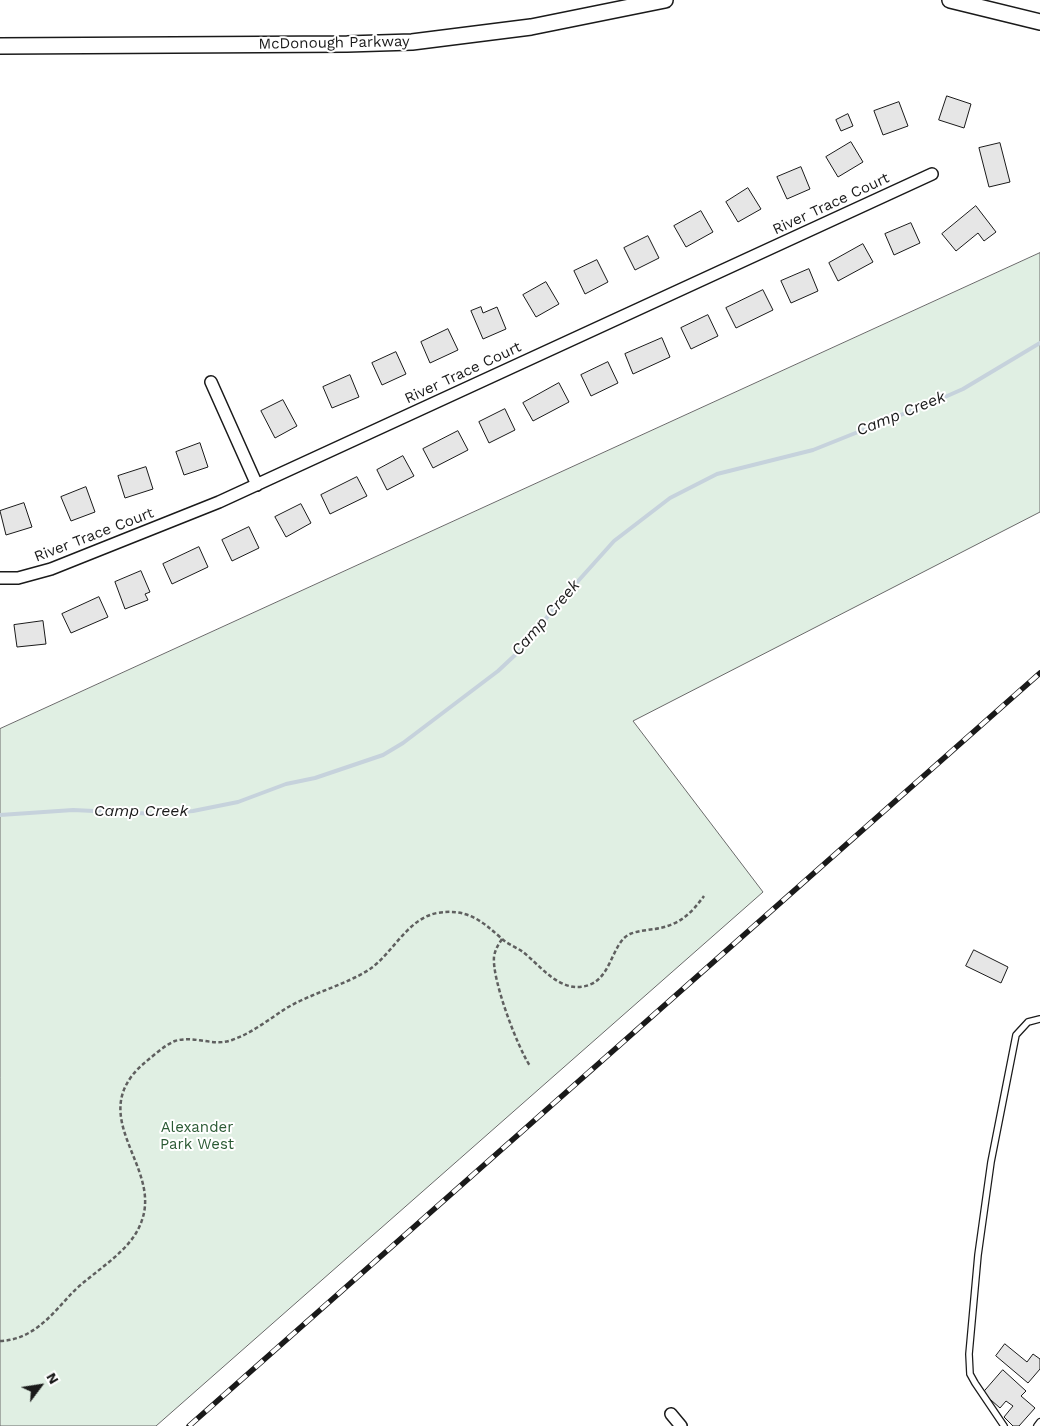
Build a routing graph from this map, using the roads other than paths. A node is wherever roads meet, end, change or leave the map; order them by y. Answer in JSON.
{"nodes":[{"id":1,"x":665,"y":0,"type":"edge"},
{"id":2,"x":950,"y":0,"type":"edge"},
{"id":3,"x":1040,"y":22,"type":"edge"},
{"id":4,"x":0,"y":46,"type":"edge"},
{"id":5,"x":932,"y":174,"type":"dead end"},
{"id":6,"x":211,"y":382,"type":"dead end"},
{"id":7,"x":258,"y":485,"type":"junction"},
{"id":8,"x":0,"y":578,"type":"edge"},
{"id":9,"x":1040,"y":1019,"type":"edge"},
{"id":10,"x":671,"y":1414,"type":"dead end"},
{"id":11,"x":1040,"y":1422,"type":"edge"},
{"id":12,"x":681,"y":1426,"type":"edge"},
{"id":13,"x":1004,"y":1426,"type":"edge"},
{"id":14,"x":1037,"y":1426,"type":"edge"}],
"edges":[{"from":1,"to":4,"type":"street","name":"McDonough Parkway"},
{"from":2,"to":3,"type":"street"},
{"from":5,"to":7,"type":"street","name":"River Trace Court"},
{"from":6,"to":7,"type":"street"},
{"from":7,"to":8,"type":"street","name":"River Trace Court"},
{"from":9,"to":13,"type":"lane"},
{"from":10,"to":12,"type":"street"},
{"from":11,"to":14,"type":"lane"}]}
